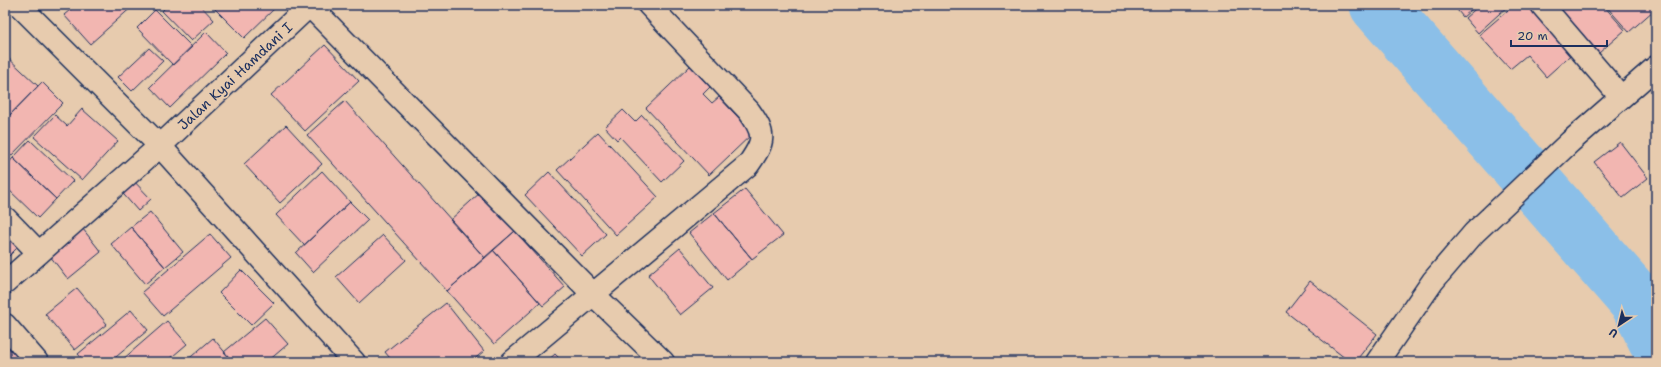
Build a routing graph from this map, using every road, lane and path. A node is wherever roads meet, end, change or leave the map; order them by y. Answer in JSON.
{"nodes":[{"id":1,"x":19,"y":5,"type":"edge"},
{"id":2,"x":310,"y":5,"type":"edge"},
{"id":3,"x":649,"y":5,"type":"edge"},
{"id":4,"x":1542,"y":5,"type":"edge"},
{"id":5,"x":1656,"y":67,"type":"edge"},
{"id":6,"x":1621,"y":97,"type":"junction"},
{"id":7,"x":160,"y":146,"type":"junction"},
{"id":8,"x":5,"y":218,"type":"edge"},
{"id":9,"x":39,"y":253,"type":"junction"},
{"id":10,"x":5,"y":283,"type":"edge"},
{"id":11,"x":594,"y":295,"type":"junction"},
{"id":12,"x":5,"y":325,"type":"edge"},
{"id":13,"x":37,"y":362,"type":"edge"},
{"id":14,"x":354,"y":362,"type":"edge"},
{"id":15,"x":512,"y":362,"type":"edge"},
{"id":16,"x":663,"y":362,"type":"edge"},
{"id":17,"x":1377,"y":362,"type":"edge"}],
"edges":[{"from":1,"to":7,"type":"street"},
{"from":2,"to":7,"type":"street","name":"Jalan Kyai Hamdani I"},
{"from":2,"to":11,"type":"street"},
{"from":3,"to":11,"type":"street"},
{"from":4,"to":6,"type":"street"},
{"from":5,"to":6,"type":"street"},
{"from":6,"to":17,"type":"street"},
{"from":7,"to":9,"type":"street","name":"Jalan Kyai Hamdani I"},
{"from":7,"to":14,"type":"street"},
{"from":8,"to":9,"type":"street"},
{"from":9,"to":10,"type":"street","name":"Jalan Kyai Hamdani I"},
{"from":11,"to":15,"type":"street"},
{"from":11,"to":16,"type":"street"},
{"from":12,"to":13,"type":"street"}]}
